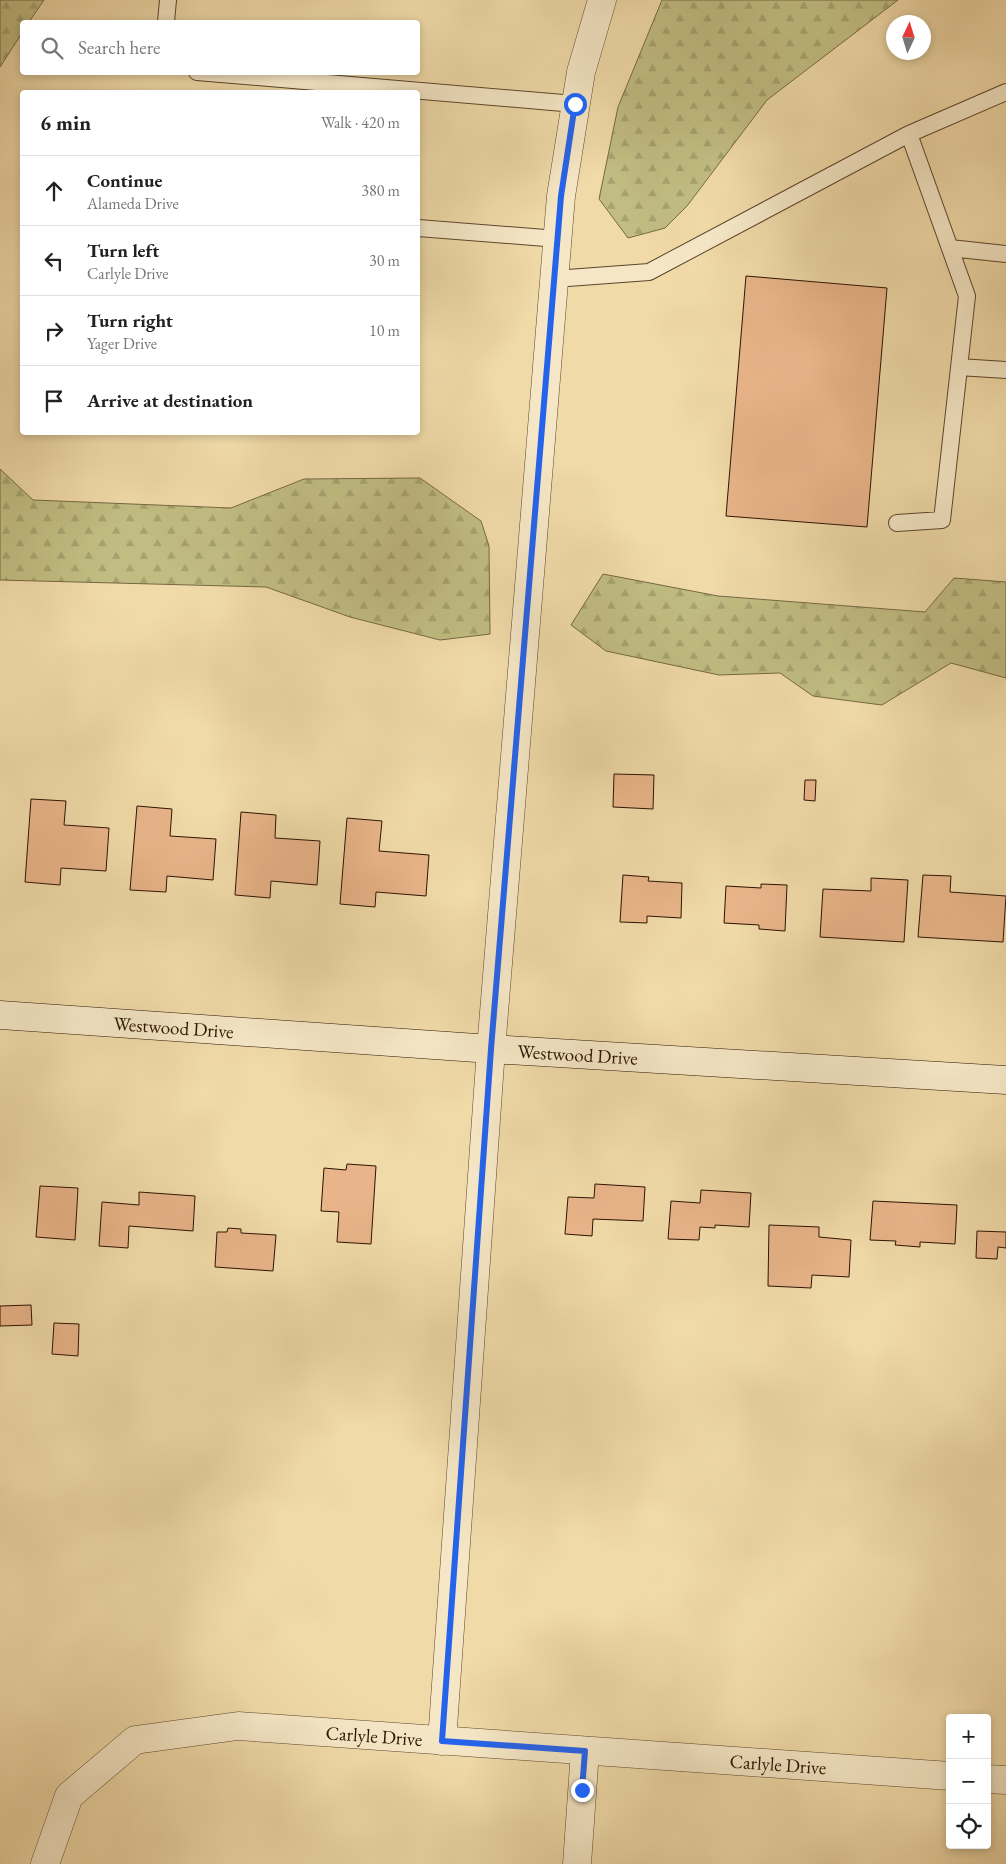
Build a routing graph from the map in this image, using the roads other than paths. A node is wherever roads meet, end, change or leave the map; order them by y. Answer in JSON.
{"nodes":[{"id":1,"x":168,"y":0,"type":"edge"},
{"id":2,"x":602,"y":0,"type":"edge"},
{"id":3,"x":166,"y":20,"type":"edge"},
{"id":4,"x":232,"y":75,"type":"edge"},
{"id":5,"x":410,"y":90,"type":"edge"},
{"id":6,"x":420,"y":91,"type":"edge"},
{"id":7,"x":1006,"y":92,"type":"edge"},
{"id":8,"x":575,"y":104,"type":"junction"},
{"id":9,"x":908,"y":134,"type":"junction"},
{"id":10,"x":420,"y":228,"type":"edge"},
{"id":11,"x":558,"y":239,"type":"junction"},
{"id":12,"x":950,"y":248,"type":"junction"},
{"id":13,"x":1006,"y":254,"type":"edge"},
{"id":14,"x":554,"y":279,"type":"junction"},
{"id":15,"x":959,"y":367,"type":"junction"},
{"id":16,"x":1006,"y":370,"type":"edge"},
{"id":17,"x":897,"y":523,"type":"dead end"},
{"id":18,"x":0,"y":1015,"type":"edge"},
{"id":19,"x":491,"y":1049,"type":"junction"},
{"id":20,"x":1006,"y":1080,"type":"edge"},
{"id":21,"x":442,"y":1741,"type":"junction"},
{"id":22,"x":585,"y":1751,"type":"junction"},
{"id":23,"x":946,"y":1776,"type":"edge"},
{"id":24,"x":991,"y":1779,"type":"edge"},
{"id":25,"x":1006,"y":1780,"type":"edge"},
{"id":26,"x":45,"y":1864,"type":"edge"},
{"id":27,"x":577,"y":1864,"type":"edge"}],
"edges":[{"from":1,"to":3,"type":"lane"},
{"from":2,"to":8,"type":"street"},
{"from":4,"to":5,"type":"lane"},
{"from":6,"to":8,"type":"lane"},
{"from":7,"to":9,"type":"lane"},
{"from":8,"to":11,"type":"street"},
{"from":9,"to":12,"type":"lane"},
{"from":9,"to":14,"type":"lane"},
{"from":10,"to":11,"type":"lane"},
{"from":11,"to":14,"type":"street"},
{"from":12,"to":13,"type":"lane"},
{"from":12,"to":15,"type":"lane"},
{"from":14,"to":19,"type":"street"},
{"from":15,"to":16,"type":"lane"},
{"from":15,"to":17,"type":"lane"},
{"from":18,"to":19,"type":"street","name":"Westwood Drive"},
{"from":19,"to":20,"type":"street","name":"Westwood Drive"},
{"from":19,"to":21,"type":"street"},
{"from":21,"to":22,"type":"street","name":"Carlyle Drive"},
{"from":21,"to":26,"type":"street","name":"Carlyle Drive"},
{"from":22,"to":23,"type":"street","name":"Carlyle Drive"},
{"from":22,"to":27,"type":"street"},
{"from":24,"to":25,"type":"street"}]}
